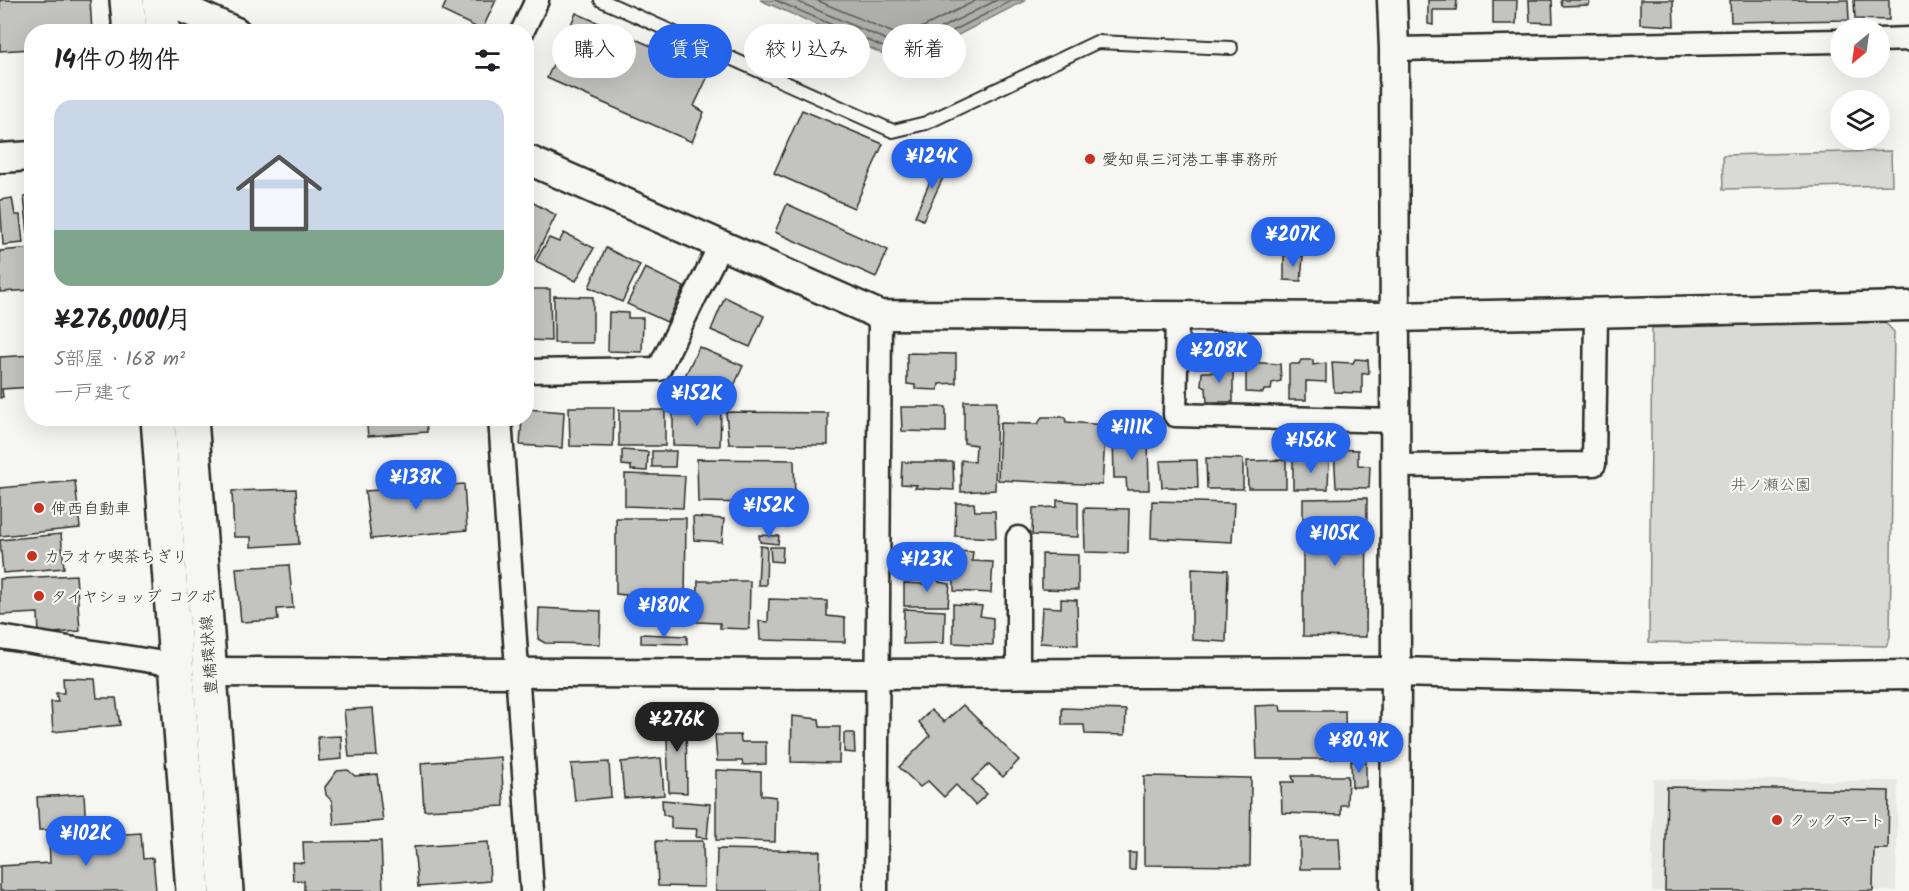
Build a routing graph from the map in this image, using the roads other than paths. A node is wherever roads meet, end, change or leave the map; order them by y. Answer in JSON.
{"nodes":[{"id":1,"x":128,"y":0,"type":"edge"},
{"id":2,"x":163,"y":0,"type":"edge"},
{"id":3,"x":537,"y":0,"type":"edge"},
{"id":4,"x":601,"y":0,"type":"edge"},
{"id":5,"x":1392,"y":0,"type":"edge"},
{"id":6,"x":130,"y":24,"type":"edge"},
{"id":7,"x":163,"y":24,"type":"edge"},
{"id":8,"x":218,"y":24,"type":"edge"},
{"id":9,"x":526,"y":24,"type":"edge"},
{"id":10,"x":1909,"y":39,"type":"edge"},
{"id":11,"x":1890,"y":40,"type":"edge"},
{"id":12,"x":1830,"y":41,"type":"edge"},
{"id":13,"x":1231,"y":48,"type":"dead end"},
{"id":14,"x":1394,"y":49,"type":"junction"},
{"id":15,"x":24,"y":156,"type":"edge"},
{"id":16,"x":0,"y":158,"type":"edge"},
{"id":17,"x":534,"y":162,"type":"edge"},
{"id":18,"x":721,"y":244,"type":"junction"},
{"id":19,"x":1909,"y":306,"type":"edge"},
{"id":20,"x":1596,"y":313,"type":"junction"},
{"id":21,"x":880,"y":315,"type":"junction"},
{"id":22,"x":1177,"y":316,"type":"junction"},
{"id":23,"x":1394,"y":317,"type":"junction"},
{"id":24,"x":534,"y":371,"type":"edge"},
{"id":25,"x":1395,"y":421,"type":"junction"},
{"id":26,"x":159,"y":426,"type":"edge"},
{"id":27,"x":192,"y":426,"type":"edge"},
{"id":28,"x":500,"y":426,"type":"edge"},
{"id":29,"x":1395,"y":466,"type":"junction"},
{"id":30,"x":1018,"y":538,"type":"dead end"},
{"id":31,"x":0,"y":637,"type":"edge"},
{"id":32,"x":176,"y":665,"type":"junction"},
{"id":33,"x":210,"y":672,"type":"junction"},
{"id":34,"x":1396,"y":672,"type":"junction"},
{"id":35,"x":1018,"y":673,"type":"junction"},
{"id":36,"x":516,"y":674,"type":"junction"},
{"id":37,"x":876,"y":674,"type":"junction"},
{"id":38,"x":1909,"y":675,"type":"edge"},
{"id":39,"x":193,"y":891,"type":"edge"},
{"id":40,"x":226,"y":891,"type":"edge"},
{"id":41,"x":532,"y":891,"type":"edge"},
{"id":42,"x":876,"y":891,"type":"edge"},
{"id":43,"x":1395,"y":891,"type":"edge"}],
"edges":[{"from":1,"to":6,"type":"main road"},
{"from":2,"to":7,"type":"main road"},
{"from":2,"to":8,"type":"street"},
{"from":3,"to":9,"type":"street"},
{"from":4,"to":13,"type":"lane"},
{"from":5,"to":14,"type":"street"},
{"from":10,"to":11,"type":"street"},
{"from":12,"to":14,"type":"street"},
{"from":14,"to":23,"type":"street"},
{"from":15,"to":16,"type":"street"},
{"from":17,"to":18,"type":"street"},
{"from":18,"to":21,"type":"street"},
{"from":18,"to":24,"type":"street"},
{"from":19,"to":20,"type":"street"},
{"from":20,"to":23,"type":"street"},
{"from":20,"to":29,"type":"street"},
{"from":21,"to":22,"type":"street"},
{"from":21,"to":37,"type":"street"},
{"from":22,"to":23,"type":"street"},
{"from":22,"to":25,"type":"street"},
{"from":23,"to":25,"type":"street"},
{"from":25,"to":29,"type":"street"},
{"from":26,"to":32,"type":"main road","name":"豊橋環状線"},
{"from":27,"to":33,"type":"main road","name":"豊橋環状線"},
{"from":28,"to":36,"type":"street"},
{"from":29,"to":34,"type":"street"},
{"from":30,"to":35,"type":"street"},
{"from":31,"to":32,"type":"street"},
{"from":32,"to":39,"type":"main road","name":"豊橋環状線"},
{"from":33,"to":36,"type":"street"},
{"from":33,"to":40,"type":"main road","name":"豊橋環状線"},
{"from":34,"to":35,"type":"street"},
{"from":34,"to":38,"type":"street"},
{"from":34,"to":43,"type":"street"},
{"from":35,"to":37,"type":"street"},
{"from":36,"to":37,"type":"street"},
{"from":36,"to":41,"type":"street"},
{"from":37,"to":42,"type":"street"}]}
